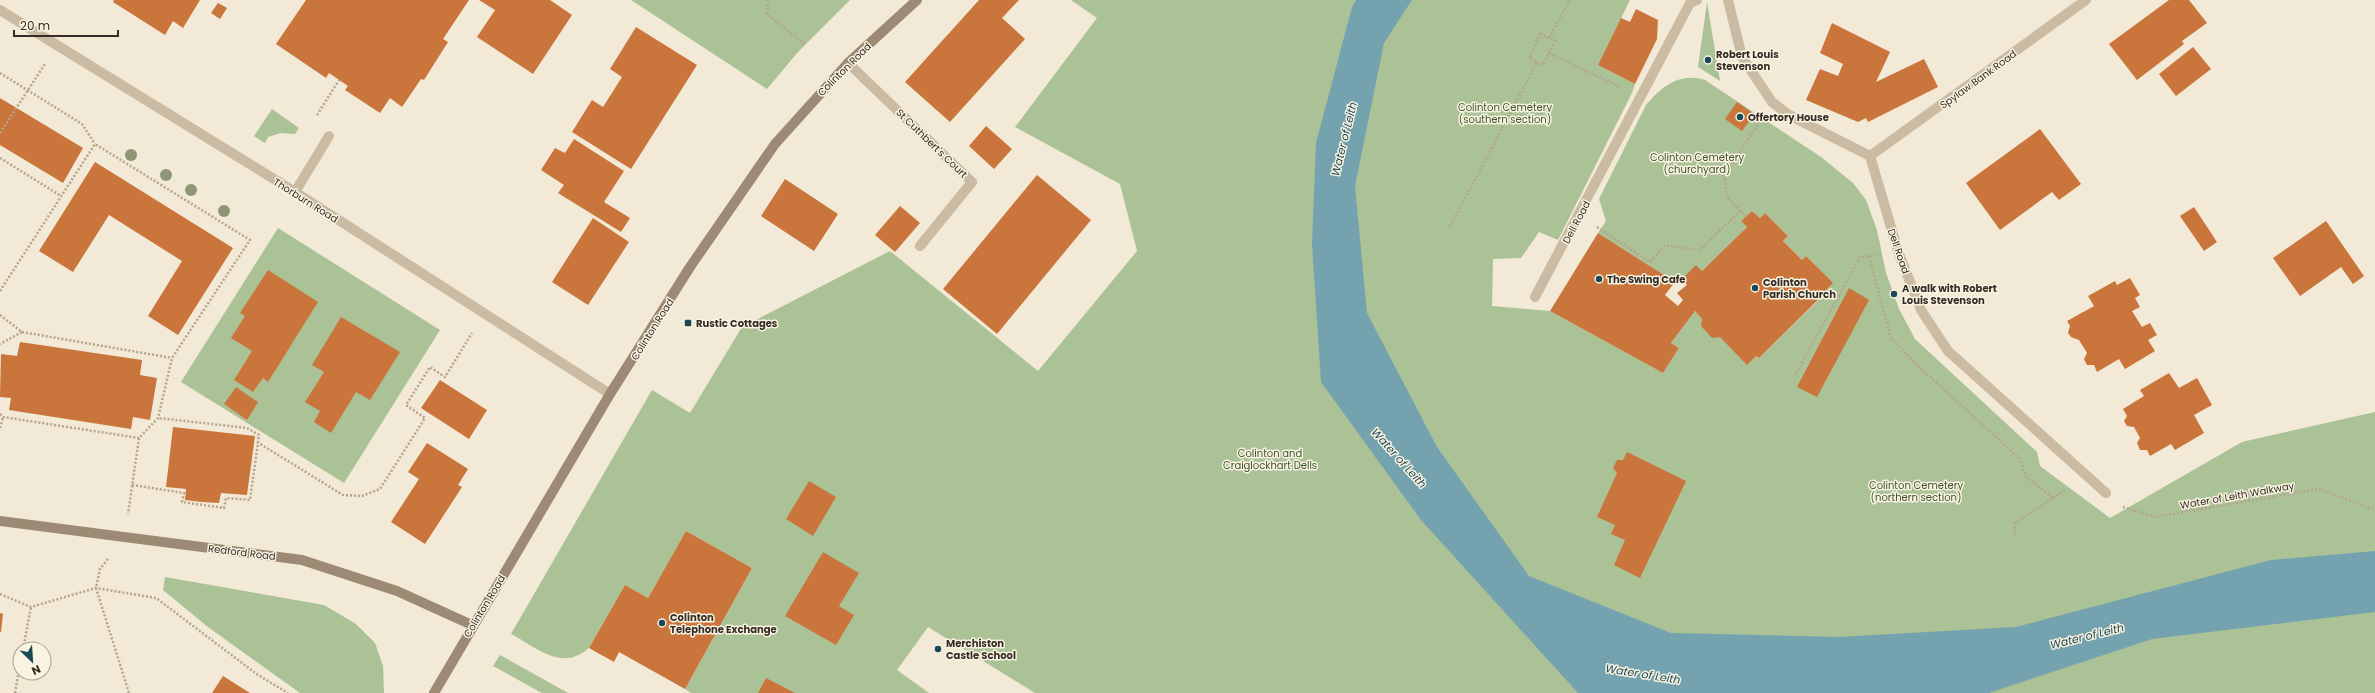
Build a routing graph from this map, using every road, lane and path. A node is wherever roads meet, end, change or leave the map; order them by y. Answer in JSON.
{"nodes":[{"id":1,"x":768,"y":0,"type":"edge"},
{"id":2,"x":917,"y":0,"type":"edge"},
{"id":3,"x":1570,"y":0,"type":"edge"},
{"id":4,"x":1697,"y":0,"type":"edge"},
{"id":5,"x":1728,"y":0,"type":"edge"},
{"id":6,"x":2086,"y":0,"type":"edge"},
{"id":7,"x":0,"y":10,"type":"edge"},
{"id":8,"x":1549,"y":38,"type":"junction"},
{"id":9,"x":58,"y":45,"type":"junction"},
{"id":10,"x":806,"y":45,"type":"dead end"},
{"id":11,"x":1549,"y":53,"type":"junction"},
{"id":12,"x":1537,"y":62,"type":"junction"},
{"id":13,"x":848,"y":63,"type":"junction"},
{"id":14,"x":0,"y":73,"type":"edge"},
{"id":15,"x":339,"y":80,"type":"dead end"},
{"id":16,"x":28,"y":91,"type":"junction"},
{"id":17,"x":1641,"y":97,"type":"junction"},
{"id":18,"x":1772,"y":102,"type":"junction"},
{"id":19,"x":315,"y":118,"type":"dead end"},
{"id":20,"x":0,"y":133,"type":"edge"},
{"id":21,"x":329,"y":136,"type":"dead end"},
{"id":22,"x":95,"y":144,"type":"junction"},
{"id":23,"x":1870,"y":156,"type":"junction"},
{"id":24,"x":0,"y":158,"type":"edge"},
{"id":25,"x":295,"y":192,"type":"junction"},
{"id":26,"x":60,"y":196,"type":"junction"},
{"id":27,"x":1740,"y":211,"type":"junction"},
{"id":28,"x":1579,"y":216,"type":"junction"},
{"id":29,"x":1746,"y":217,"type":"dead end"},
{"id":30,"x":1450,"y":227,"type":"dead end"},
{"id":31,"x":920,"y":246,"type":"dead end"},
{"id":32,"x":1898,"y":250,"type":"junction"},
{"id":33,"x":1870,"y":256,"type":"junction"},
{"id":34,"x":0,"y":291,"type":"edge"},
{"id":35,"x":1534,"y":297,"type":"dead end"},
{"id":36,"x":483,"y":313,"type":"junction"},
{"id":37,"x":0,"y":315,"type":"edge"},
{"id":38,"x":22,"y":332,"type":"junction"},
{"id":39,"x":0,"y":344,"type":"edge"},
{"id":40,"x":172,"y":358,"type":"junction"},
{"id":41,"x":1796,"y":374,"type":"dead end"},
{"id":42,"x":610,"y":394,"type":"junction"},
{"id":43,"x":0,"y":414,"type":"edge"},
{"id":44,"x":3,"y":417,"type":"junction"},
{"id":45,"x":158,"y":418,"type":"junction"},
{"id":46,"x":0,"y":428,"type":"edge"},
{"id":47,"x":139,"y":438,"type":"junction"},
{"id":48,"x":257,"y":442,"type":"junction"},
{"id":49,"x":132,"y":485,"type":"junction"},
{"id":50,"x":2106,"y":492,"type":"joint"},
{"id":51,"x":2375,"y":510,"type":"edge"},
{"id":52,"x":0,"y":521,"type":"edge"},
{"id":53,"x":125,"y":537,"type":"junction"},
{"id":54,"x":2015,"y":538,"type":"dead end"},
{"id":55,"x":96,"y":588,"type":"junction"},
{"id":56,"x":0,"y":594,"type":"edge"},
{"id":57,"x":31,"y":607,"type":"junction"},
{"id":58,"x":472,"y":625,"type":"junction"},
{"id":59,"x":25,"y":641,"type":"edge"},
{"id":60,"x":16,"y":681,"type":"edge"},
{"id":61,"x":14,"y":693,"type":"edge"},
{"id":62,"x":129,"y":693,"type":"edge"},
{"id":63,"x":288,"y":693,"type":"edge"},
{"id":64,"x":434,"y":693,"type":"edge"}],
"edges":[{"from":1,"to":10,"type":"path"},
{"from":2,"to":13,"type":"main road","name":"Colinton Road"},
{"from":3,"to":8,"type":"path"},
{"from":4,"to":17,"type":"street","name":"Dell Road"},
{"from":5,"to":18,"type":"street"},
{"from":6,"to":23,"type":"street","name":"Spylaw Bank Road"},
{"from":7,"to":9,"type":"street","name":"Thorburn Road"},
{"from":8,"to":11,"type":"path"},
{"from":8,"to":12,"type":"path"},
{"from":9,"to":16,"type":"path"},
{"from":9,"to":25,"type":"street","name":"Thorburn Road"},
{"from":11,"to":12,"type":"path"},
{"from":11,"to":17,"type":"path"},
{"from":12,"to":30,"type":"path"},
{"from":13,"to":31,"type":"street","name":"St Cuthbert's Court"},
{"from":13,"to":42,"type":"main road","name":"Colinton Road"},
{"from":14,"to":16,"type":"path"},
{"from":15,"to":19,"type":"path"},
{"from":16,"to":20,"type":"path"},
{"from":16,"to":22,"type":"path"},
{"from":17,"to":28,"type":"street","name":"Dell Road"},
{"from":18,"to":23,"type":"street"},
{"from":18,"to":27,"type":"path"},
{"from":21,"to":25,"type":"street"},
{"from":22,"to":26,"type":"path"},
{"from":22,"to":40,"type":"path"},
{"from":23,"to":32,"type":"street","name":"Dell Road"},
{"from":24,"to":26,"type":"path"},
{"from":25,"to":36,"type":"street","name":"Thorburn Road"},
{"from":26,"to":34,"type":"path"},
{"from":27,"to":28,"type":"path"},
{"from":27,"to":29,"type":"path"},
{"from":28,"to":35,"type":"street","name":"Dell Road"},
{"from":32,"to":33,"type":"path"},
{"from":32,"to":50,"type":"street","name":"Dell Road"},
{"from":33,"to":41,"type":"path"},
{"from":33,"to":54,"type":"path"},
{"from":36,"to":42,"type":"street","name":"Thorburn Road"},
{"from":36,"to":48,"type":"path"},
{"from":37,"to":38,"type":"path"},
{"from":38,"to":39,"type":"path"},
{"from":38,"to":40,"type":"path"},
{"from":40,"to":45,"type":"path"},
{"from":42,"to":58,"type":"main road","name":"Colinton Road"},
{"from":43,"to":44,"type":"path"},
{"from":44,"to":46,"type":"path"},
{"from":44,"to":47,"type":"path"},
{"from":45,"to":47,"type":"path"},
{"from":45,"to":48,"type":"path"},
{"from":47,"to":49,"type":"path"},
{"from":48,"to":49,"type":"path"},
{"from":49,"to":53,"type":"path"},
{"from":50,"to":51,"type":"path","name":"Water of Leith Walkway"},
{"from":52,"to":53,"type":"main road","name":"Redford Road"},
{"from":53,"to":55,"type":"path"},
{"from":53,"to":58,"type":"main road","name":"Redford Road"},
{"from":55,"to":57,"type":"path"},
{"from":55,"to":62,"type":"path"},
{"from":55,"to":63,"type":"path"},
{"from":56,"to":57,"type":"path"},
{"from":57,"to":59,"type":"path"},
{"from":58,"to":64,"type":"main road","name":"Colinton Road"},
{"from":60,"to":61,"type":"path"}]}
